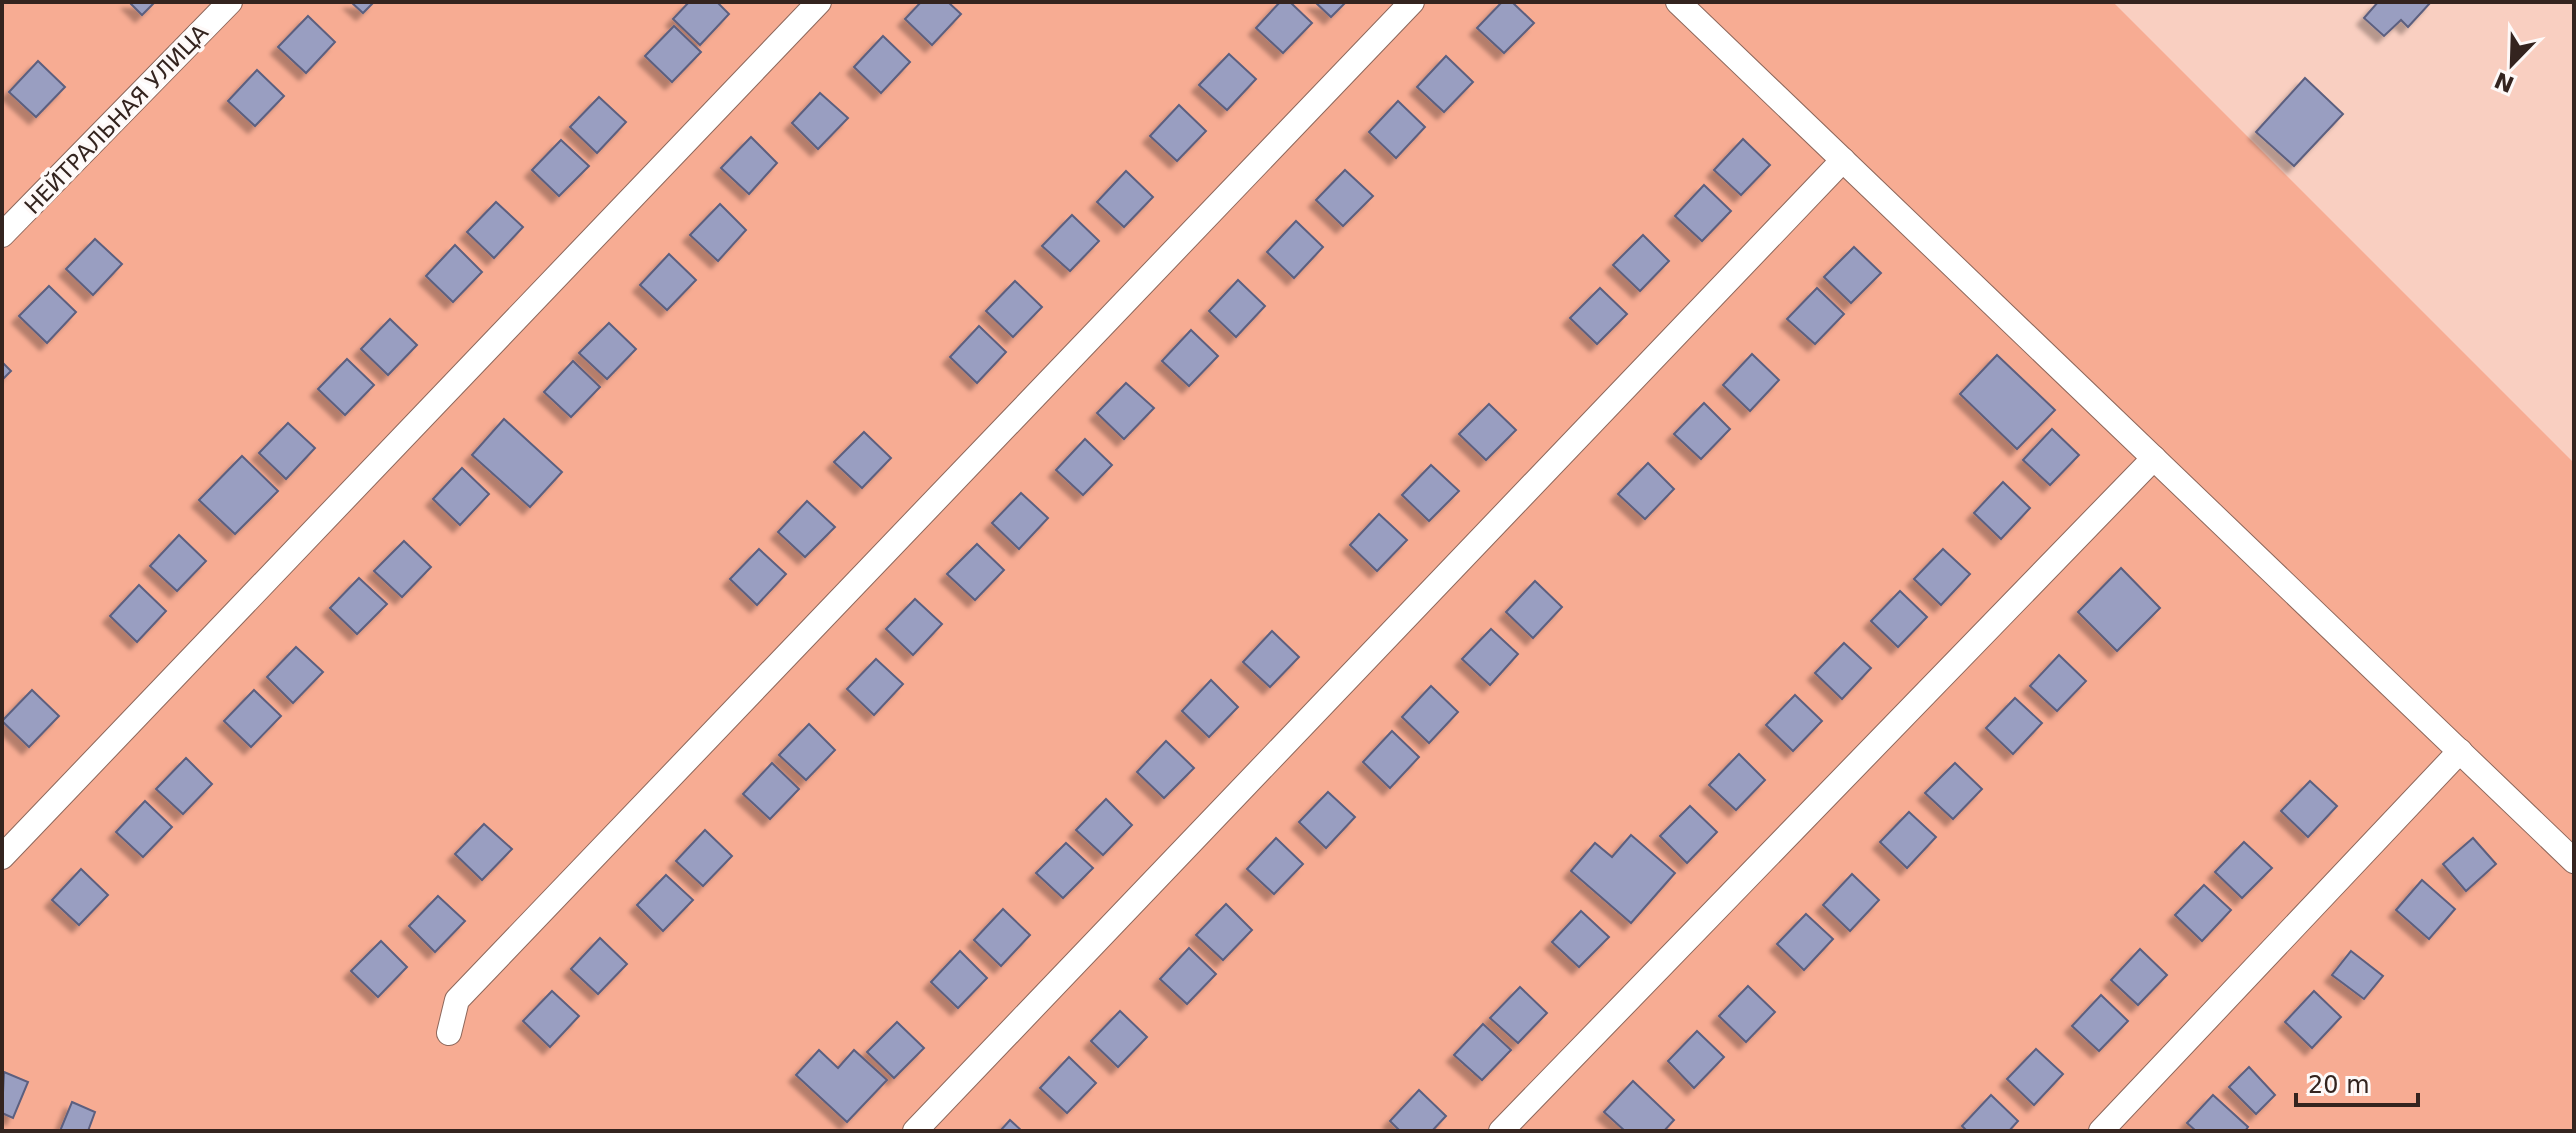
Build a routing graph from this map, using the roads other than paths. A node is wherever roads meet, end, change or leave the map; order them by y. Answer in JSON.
{"nodes":[{"id":1,"x":230,"y":2,"type":"edge"},
{"id":2,"x":819,"y":2,"type":"edge"},
{"id":3,"x":1412,"y":2,"type":"edge"},
{"id":4,"x":1678,"y":2,"type":"edge"},
{"id":5,"x":1843,"y":160,"type":"junction"},
{"id":6,"x":2,"y":235,"type":"edge"},
{"id":7,"x":2154,"y":458,"type":"junction"},
{"id":8,"x":2460,"y":751,"type":"junction"},
{"id":9,"x":2,"y":857,"type":"edge"},
{"id":10,"x":2574,"y":861,"type":"edge"},
{"id":11,"x":449,"y":1033,"type":"dead end"},
{"id":12,"x":915,"y":1131,"type":"edge"},
{"id":13,"x":1501,"y":1131,"type":"edge"},
{"id":14,"x":2101,"y":1131,"type":"edge"}],
"edges":[{"from":1,"to":6,"type":"lane","name":"НЕЙТРАЛЬНАЯ УЛИЦА"},
{"from":2,"to":9,"type":"lane"},
{"from":3,"to":11,"type":"lane"},
{"from":4,"to":5,"type":"lane"},
{"from":5,"to":7,"type":"lane"},
{"from":5,"to":12,"type":"lane"},
{"from":7,"to":8,"type":"lane"},
{"from":7,"to":13,"type":"lane"},
{"from":8,"to":10,"type":"lane"},
{"from":8,"to":14,"type":"lane"}]}
